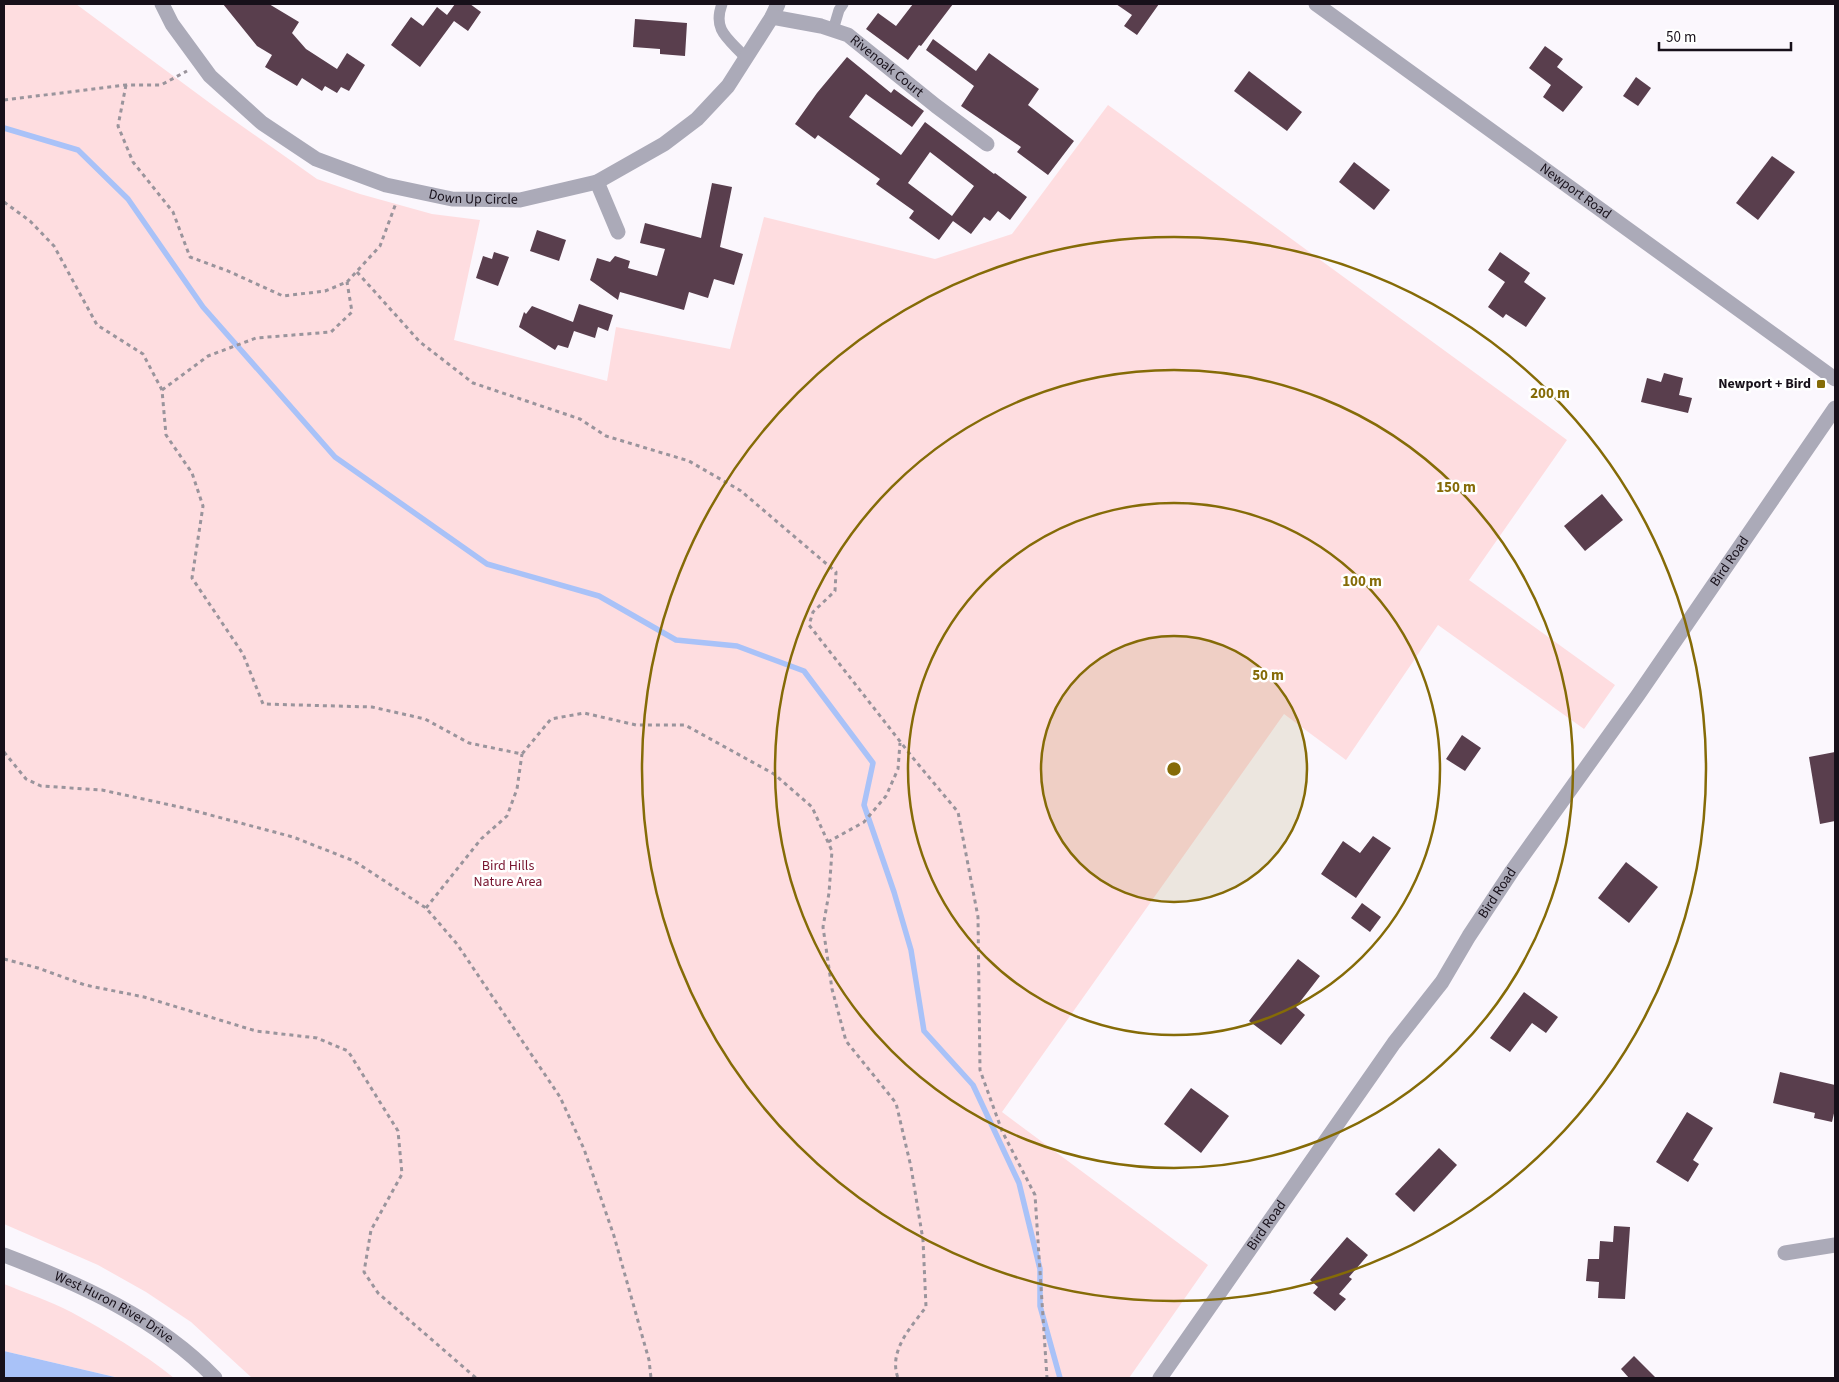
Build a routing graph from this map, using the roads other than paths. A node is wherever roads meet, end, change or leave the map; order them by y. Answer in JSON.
{"nodes":[{"id":1,"x":162,"y":4,"type":"edge"},
{"id":2,"x":722,"y":4,"type":"edge"},
{"id":3,"x":843,"y":4,"type":"edge"},
{"id":4,"x":1316,"y":4,"type":"edge"},
{"id":5,"x":775,"y":10,"type":"edge"},
{"id":6,"x":833,"y":30,"type":"junction"},
{"id":7,"x":746,"y":58,"type":"junction"},
{"id":8,"x":987,"y":144,"type":"dead end"},
{"id":9,"x":597,"y":182,"type":"junction"},
{"id":10,"x":618,"y":232,"type":"dead end"},
{"id":11,"x":1835,"y":379,"type":"edge"},
{"id":12,"x":1835,"y":408,"type":"edge"},
{"id":13,"x":1835,"y":1245,"type":"edge"},
{"id":14,"x":1785,"y":1253,"type":"dead end"},
{"id":15,"x":4,"y":1255,"type":"edge"},
{"id":16,"x":215,"y":1378,"type":"edge"},
{"id":17,"x":1160,"y":1378,"type":"edge"}],
"edges":[{"from":1,"to":9,"type":"street","name":"Down Up Circle"},
{"from":2,"to":7,"type":"lane"},
{"from":3,"to":6,"type":"lane"},
{"from":4,"to":11,"type":"street","name":"Newport Road"},
{"from":5,"to":6,"type":"street","name":"Rivenoak Court"},
{"from":5,"to":7,"type":"street","name":"Down Up Circle"},
{"from":6,"to":8,"type":"street","name":"Rivenoak Court"},
{"from":7,"to":9,"type":"street","name":"Down Up Circle"},
{"from":9,"to":10,"type":"street"},
{"from":12,"to":17,"type":"street","name":"Bird Road"},
{"from":13,"to":14,"type":"street"},
{"from":15,"to":16,"type":"street","name":"West Huron River Drive"}]}
